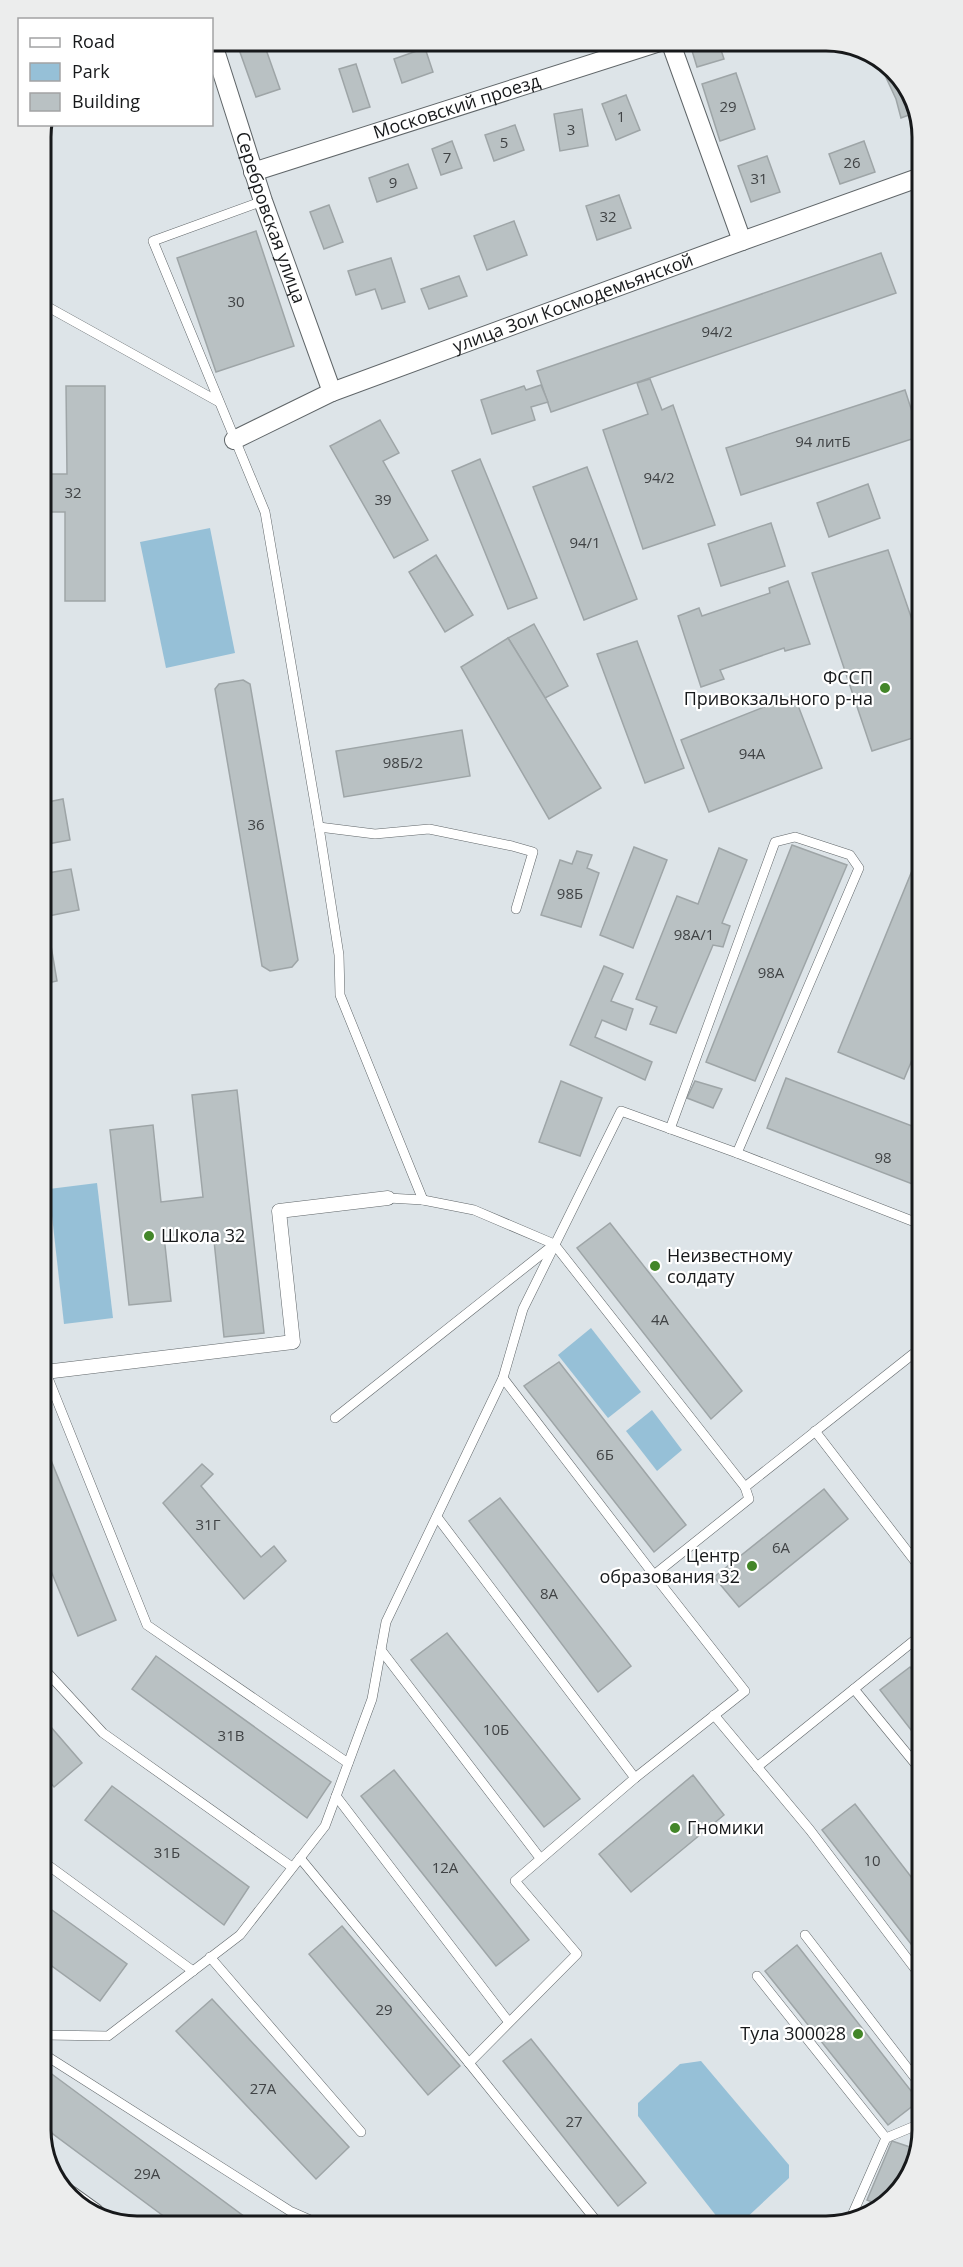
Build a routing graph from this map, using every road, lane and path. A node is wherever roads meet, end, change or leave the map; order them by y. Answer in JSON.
{"nodes":[{"id":1,"x":215,"y":51,"type":"edge"},
{"id":2,"x":632,"y":51,"type":"edge"},
{"id":3,"x":674,"y":51,"type":"edge"},
{"id":4,"x":253,"y":172,"type":"junction"},
{"id":5,"x":912,"y":180,"type":"edge"},
{"id":6,"x":263,"y":201,"type":"junction"},
{"id":7,"x":742,"y":241,"type":"junction"},
{"id":8,"x":51,"y":309,"type":"edge"},
{"id":9,"x":332,"y":392,"type":"junction"},
{"id":10,"x":219,"y":402,"type":"junction"},
{"id":11,"x":234,"y":441,"type":"junction"},
{"id":12,"x":319,"y":827,"type":"junction"},
{"id":13,"x":516,"y":909,"type":"dead end"},
{"id":14,"x":670,"y":1129,"type":"junction"},
{"id":15,"x":737,"y":1153,"type":"junction"},
{"id":16,"x":388,"y":1198,"type":"joint"},
{"id":17,"x":423,"y":1200,"type":"junction"},
{"id":18,"x":912,"y":1221,"type":"edge"},
{"id":19,"x":554,"y":1244,"type":"junction"},
{"id":20,"x":912,"y":1355,"type":"edge"},
{"id":21,"x":51,"y":1369,"type":"edge"},
{"id":22,"x":503,"y":1378,"type":"junction"},
{"id":23,"x":51,"y":1387,"type":"edge"},
{"id":24,"x":335,"y":1418,"type":"dead end"},
{"id":25,"x":815,"y":1431,"type":"junction"},
{"id":26,"x":745,"y":1486,"type":"junction"},
{"id":27,"x":437,"y":1517,"type":"junction"},
{"id":28,"x":912,"y":1557,"type":"edge"},
{"id":29,"x":654,"y":1575,"type":"junction"},
{"id":30,"x":912,"y":1642,"type":"edge"},
{"id":31,"x":381,"y":1650,"type":"junction"},
{"id":32,"x":51,"y":1676,"type":"edge"},
{"id":33,"x":854,"y":1689,"type":"junction"},
{"id":34,"x":714,"y":1715,"type":"junction"},
{"id":35,"x":912,"y":1760,"type":"edge"},
{"id":36,"x":348,"y":1763,"type":"junction"},
{"id":37,"x":757,"y":1767,"type":"junction"},
{"id":38,"x":635,"y":1778,"type":"junction"},
{"id":39,"x":336,"y":1796,"type":"junction"},
{"id":40,"x":300,"y":1858,"type":"junction"},
{"id":41,"x":540,"y":1858,"type":"junction"},
{"id":42,"x":51,"y":1867,"type":"edge"},
{"id":43,"x":292,"y":1867,"type":"junction"},
{"id":44,"x":805,"y":1935,"type":"dead end"},
{"id":45,"x":210,"y":1957,"type":"junction"},
{"id":46,"x":912,"y":1965,"type":"edge"},
{"id":47,"x":193,"y":1971,"type":"junction"},
{"id":48,"x":757,"y":1976,"type":"dead end"},
{"id":49,"x":508,"y":2021,"type":"junction"},
{"id":50,"x":51,"y":2035,"type":"edge"},
{"id":51,"x":51,"y":2059,"type":"edge"},
{"id":52,"x":469,"y":2062,"type":"junction"},
{"id":53,"x":912,"y":2074,"type":"edge"},
{"id":54,"x":912,"y":2127,"type":"edge"},
{"id":55,"x":361,"y":2132,"type":"dead end"},
{"id":56,"x":886,"y":2138,"type":"junction"},
{"id":57,"x":854,"y":2211,"type":"edge"},
{"id":58,"x":301,"y":2216,"type":"edge"},
{"id":59,"x":592,"y":2216,"type":"edge"}],
"edges":[{"from":1,"to":4,"type":"street","name":"Серебровская улица"},
{"from":2,"to":4,"type":"street","name":"Московский проезд"},
{"from":3,"to":7,"type":"street"},
{"from":4,"to":6,"type":"street","name":"Серебровская улица"},
{"from":5,"to":7,"type":"street","name":"улица Зои Космодемьянской"},
{"from":6,"to":9,"type":"street","name":"Серебровская улица"},
{"from":6,"to":10,"type":"lane"},
{"from":7,"to":9,"type":"street","name":"улица Зои Космодемьянской"},
{"from":8,"to":10,"type":"lane"},
{"from":9,"to":11,"type":"street","name":"улица Зои Космодемьянской"},
{"from":10,"to":11,"type":"lane"},
{"from":11,"to":12,"type":"lane"},
{"from":12,"to":13,"type":"lane"},
{"from":12,"to":17,"type":"lane"},
{"from":14,"to":15,"type":"lane"},
{"from":14,"to":15,"type":"lane"},
{"from":14,"to":19,"type":"lane"},
{"from":15,"to":18,"type":"lane"},
{"from":16,"to":17,"type":"lane"},
{"from":16,"to":21,"type":"street"},
{"from":17,"to":19,"type":"lane"},
{"from":19,"to":22,"type":"lane"},
{"from":19,"to":24,"type":"lane"},
{"from":19,"to":26,"type":"lane"},
{"from":20,"to":25,"type":"lane"},
{"from":22,"to":27,"type":"lane"},
{"from":22,"to":29,"type":"lane"},
{"from":23,"to":36,"type":"lane"},
{"from":25,"to":26,"type":"lane"},
{"from":25,"to":28,"type":"lane"},
{"from":26,"to":29,"type":"lane"},
{"from":27,"to":31,"type":"lane"},
{"from":27,"to":38,"type":"lane"},
{"from":29,"to":34,"type":"lane"},
{"from":30,"to":33,"type":"lane"},
{"from":31,"to":36,"type":"lane"},
{"from":31,"to":41,"type":"lane"},
{"from":32,"to":43,"type":"lane"},
{"from":33,"to":35,"type":"lane"},
{"from":33,"to":37,"type":"lane"},
{"from":34,"to":37,"type":"lane"},
{"from":34,"to":38,"type":"lane"},
{"from":36,"to":39,"type":"lane"},
{"from":37,"to":46,"type":"lane"},
{"from":38,"to":41,"type":"lane"},
{"from":39,"to":40,"type":"lane"},
{"from":39,"to":49,"type":"lane"},
{"from":40,"to":43,"type":"lane"},
{"from":40,"to":52,"type":"lane"},
{"from":41,"to":49,"type":"lane"},
{"from":42,"to":47,"type":"lane"},
{"from":43,"to":45,"type":"lane"},
{"from":44,"to":53,"type":"lane"},
{"from":45,"to":47,"type":"lane"},
{"from":45,"to":55,"type":"lane"},
{"from":47,"to":50,"type":"lane"},
{"from":48,"to":56,"type":"lane"},
{"from":49,"to":52,"type":"lane"},
{"from":51,"to":58,"type":"lane"},
{"from":52,"to":59,"type":"lane"},
{"from":54,"to":56,"type":"lane"},
{"from":56,"to":57,"type":"lane"}]}
